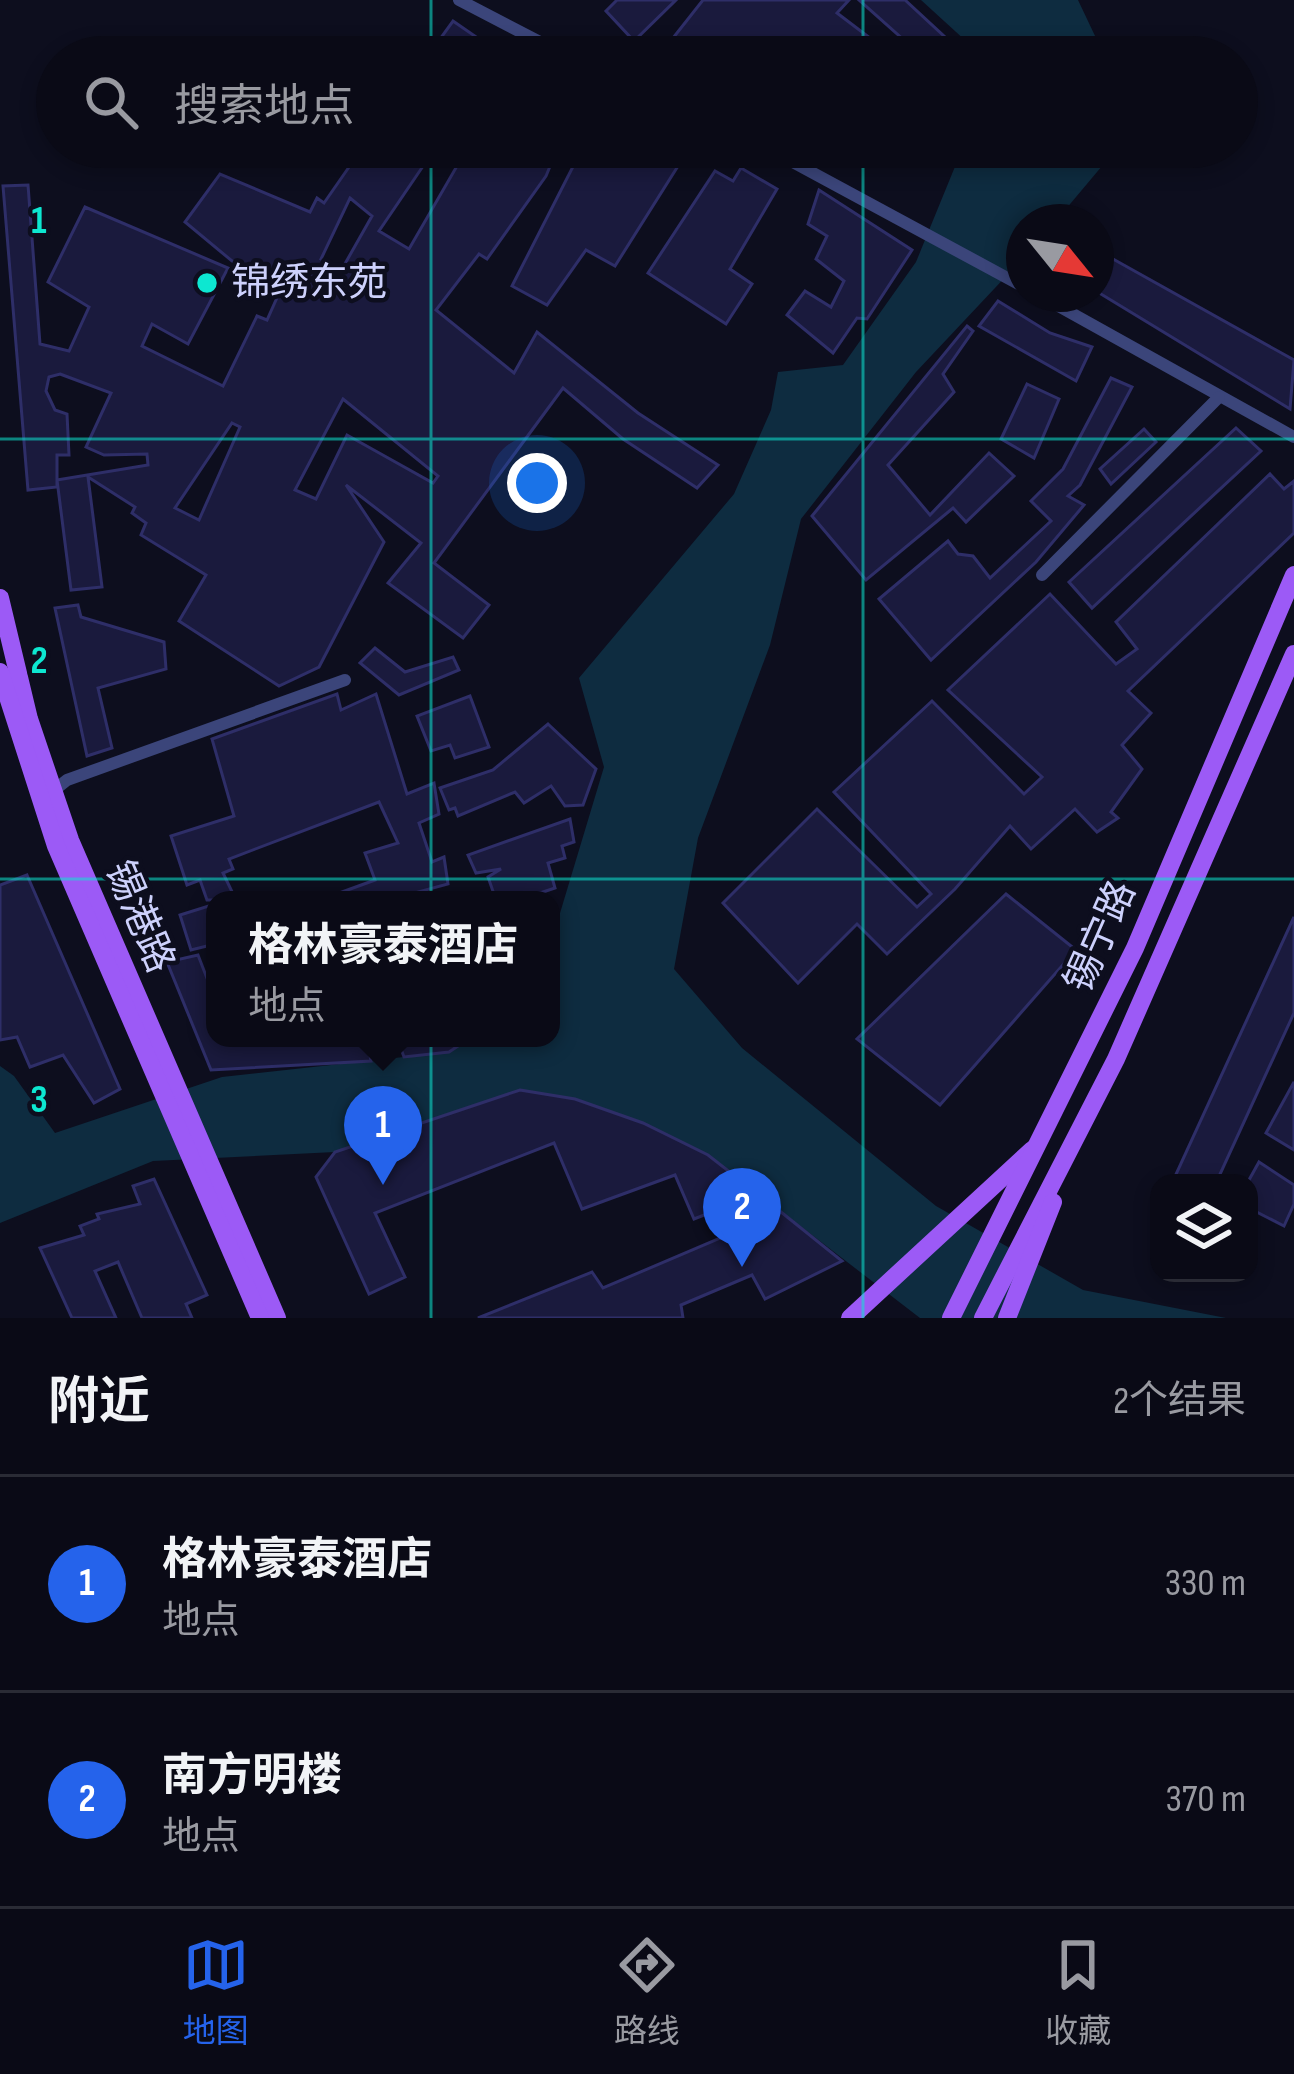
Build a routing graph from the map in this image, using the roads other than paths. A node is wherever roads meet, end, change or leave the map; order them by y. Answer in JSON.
{"nodes":[{"id":1,"x":459,"y":0,"type":"edge"},
{"id":2,"x":528,"y":36,"type":"edge"},
{"id":3,"x":804,"y":168,"type":"edge"},
{"id":4,"x":1006,"y":276,"type":"edge"},
{"id":5,"x":1069,"y":312,"type":"edge"},
{"id":6,"x":1219,"y":397,"type":"junction"},
{"id":7,"x":1294,"y":437,"type":"edge"},
{"id":8,"x":1294,"y":574,"type":"edge"},
{"id":9,"x":1042,"y":575,"type":"dead end"},
{"id":10,"x":0,"y":598,"type":"edge"},
{"id":11,"x":1294,"y":654,"type":"edge"},
{"id":12,"x":0,"y":672,"type":"edge"},
{"id":13,"x":345,"y":680,"type":"dead end"},
{"id":14,"x":52,"y":792,"type":"junction"},
{"id":15,"x":173,"y":1098,"type":"junction"},
{"id":16,"x":1043,"y":1140,"type":"junction"},
{"id":17,"x":195,"y":1148,"type":"junction"},
{"id":18,"x":1036,"y":1231,"type":"junction"},
{"id":19,"x":854,"y":1315,"type":"edge"},
{"id":20,"x":260,"y":1318,"type":"edge"},
{"id":21,"x":277,"y":1318,"type":"edge"},
{"id":22,"x":951,"y":1318,"type":"edge"},
{"id":23,"x":983,"y":1318,"type":"edge"},
{"id":24,"x":1007,"y":1318,"type":"edge"}],
"edges":[{"from":1,"to":2,"type":"street"},
{"from":3,"to":4,"type":"street"},
{"from":5,"to":6,"type":"street"},
{"from":6,"to":7,"type":"street"},
{"from":6,"to":9,"type":"street"},
{"from":8,"to":16,"type":"main road","name":"锡宁路"},
{"from":10,"to":14,"type":"main road","name":"锡港路"},
{"from":11,"to":18,"type":"main road","name":"锡宁路"},
{"from":12,"to":15,"type":"main road","name":"锡港路"},
{"from":13,"to":14,"type":"street"},
{"from":14,"to":15,"type":"main road","name":"锡港路"},
{"from":15,"to":17,"type":"main road","name":"锡港路"},
{"from":16,"to":19,"type":"main road"},
{"from":16,"to":22,"type":"main road","name":"锡宁路"},
{"from":17,"to":20,"type":"main road","name":"锡港路"},
{"from":17,"to":21,"type":"main road","name":"锡港路"},
{"from":18,"to":23,"type":"main road","name":"锡宁路"},
{"from":18,"to":24,"type":"main road"}]}
